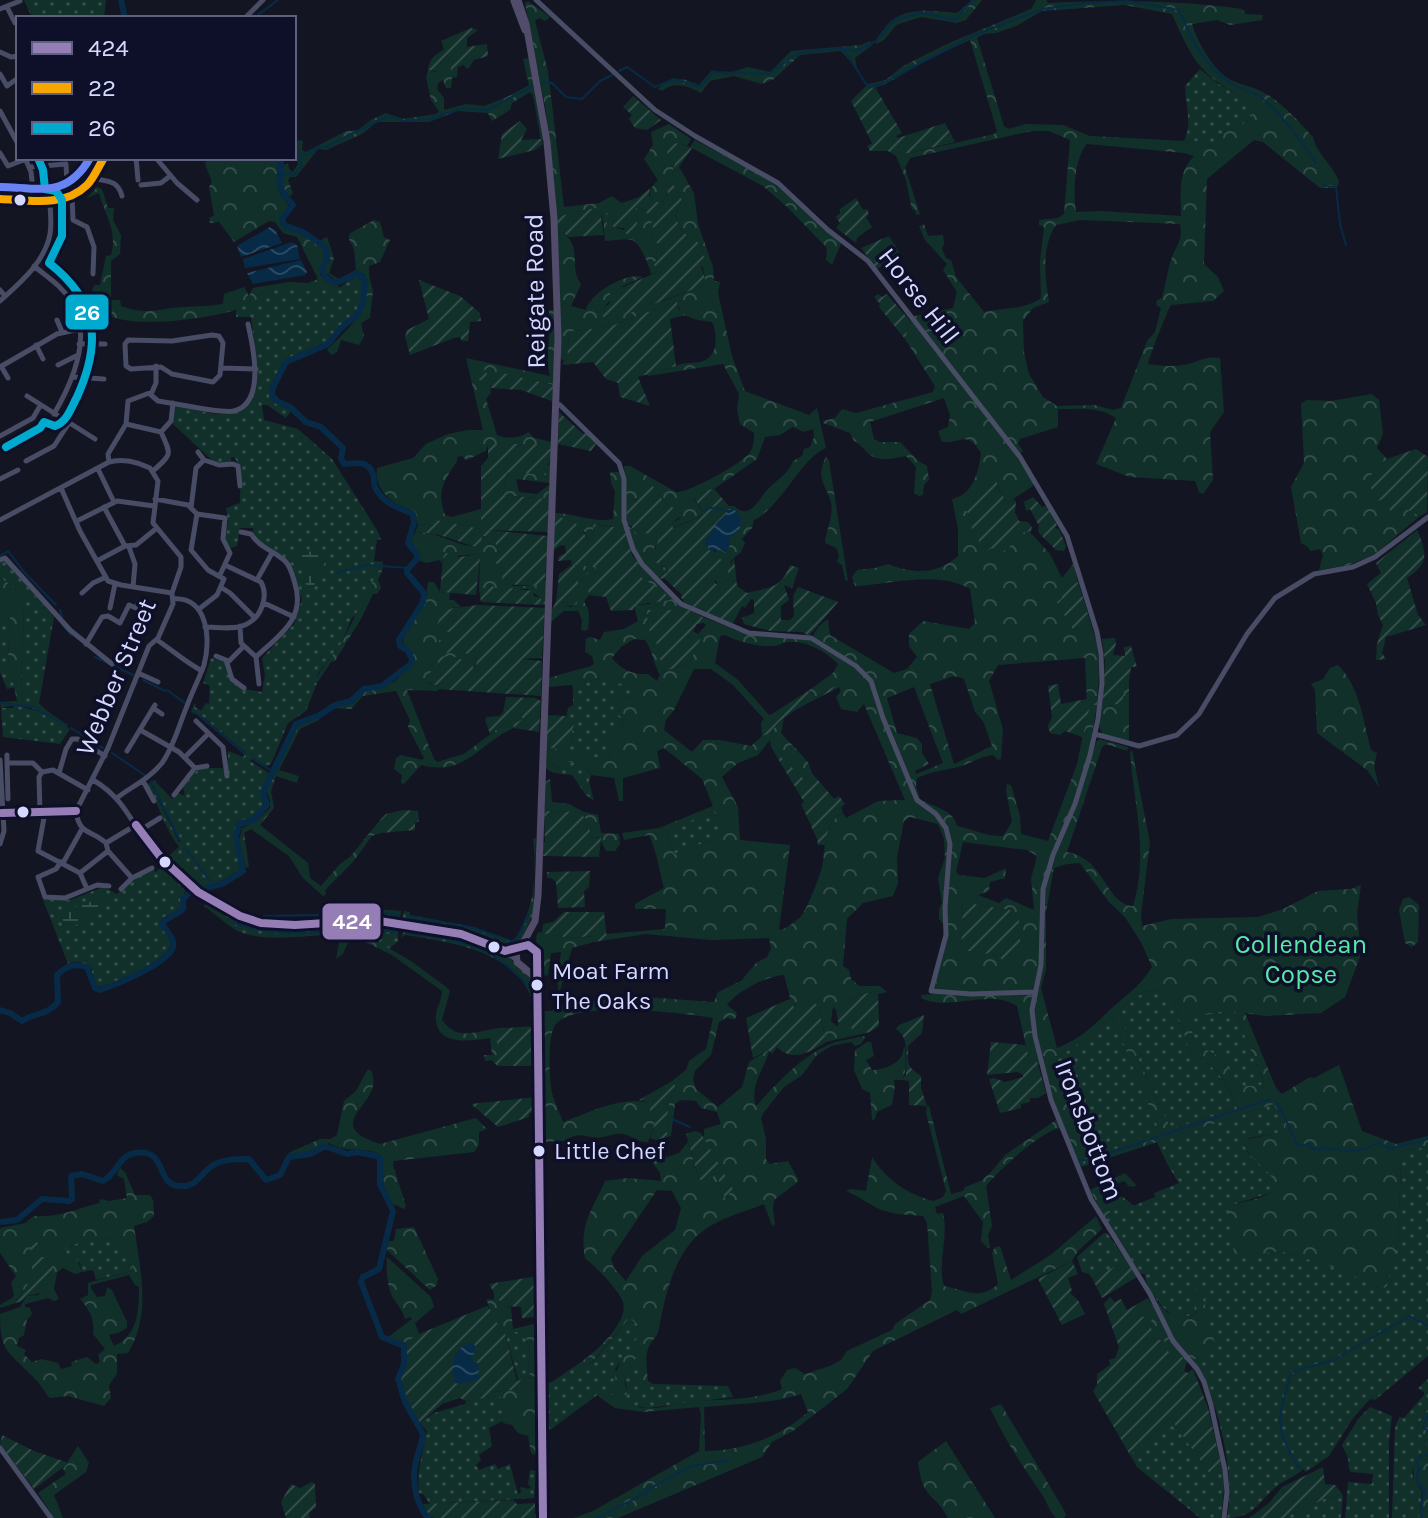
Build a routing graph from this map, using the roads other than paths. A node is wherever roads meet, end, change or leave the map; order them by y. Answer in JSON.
{"nodes":[{"id":1,"x":263,"y":0,"type":"edge"},
{"id":2,"x":515,"y":0,"type":"edge"},
{"id":3,"x":536,"y":0,"type":"edge"},
{"id":4,"x":20,"y":1,"type":"edge"},
{"id":5,"x":3,"y":8,"type":"edge"},
{"id":6,"x":247,"y":16,"type":"edge"},
{"id":7,"x":15,"y":23,"type":"dead end"},
{"id":8,"x":0,"y":74,"type":"edge"},
{"id":9,"x":16,"y":80,"type":"edge"},
{"id":10,"x":8,"y":86,"type":"junction"},
{"id":11,"x":13,"y":96,"type":"dead end"},
{"id":12,"x":0,"y":111,"type":"edge"},
{"id":13,"x":16,"y":140,"type":"edge"},
{"id":14,"x":0,"y":153,"type":"edge"},
{"id":15,"x":23,"y":160,"type":"edge"},
{"id":16,"x":26,"y":160,"type":"edge"},
{"id":17,"x":48,"y":160,"type":"edge"},
{"id":18,"x":103,"y":160,"type":"edge"},
{"id":19,"x":136,"y":160,"type":"edge"},
{"id":20,"x":158,"y":160,"type":"edge"},
{"id":21,"x":49,"y":166,"type":"junction"},
{"id":22,"x":30,"y":167,"type":"junction"},
{"id":23,"x":170,"y":176,"type":"junction"},
{"id":24,"x":92,"y":178,"type":"junction"},
{"id":25,"x":57,"y":185,"type":"dead end"},
{"id":26,"x":72,"y":196,"type":"junction"},
{"id":27,"x":122,"y":196,"type":"dead end"},
{"id":28,"x":0,"y":199,"type":"edge"},
{"id":29,"x":34,"y":200,"type":"junction"},
{"id":30,"x":197,"y":200,"type":"dead end"},
{"id":31,"x":50,"y":201,"type":"junction"},
{"id":32,"x":34,"y":266,"type":"junction"},
{"id":33,"x":93,"y":274,"type":"dead end"},
{"id":34,"x":0,"y":290,"type":"edge"},
{"id":35,"x":3,"y":299,"type":"edge"},
{"id":36,"x":76,"y":309,"type":"junction"},
{"id":37,"x":102,"y":309,"type":"dead end"},
{"id":38,"x":57,"y":320,"type":"dead end"},
{"id":39,"x":248,"y":324,"type":"dead end"},
{"id":40,"x":80,"y":329,"type":"junction"},
{"id":41,"x":62,"y":332,"type":"junction"},
{"id":42,"x":79,"y":344,"type":"junction"},
{"id":43,"x":105,"y":344,"type":"dead end"},
{"id":44,"x":36,"y":345,"type":"junction"},
{"id":45,"x":78,"y":355,"type":"junction"},
{"id":46,"x":43,"y":359,"type":"dead end"},
{"id":47,"x":58,"y":365,"type":"dead end"},
{"id":48,"x":156,"y":366,"type":"junction"},
{"id":49,"x":1,"y":367,"type":"edge"},
{"id":50,"x":221,"y":368,"type":"junction"},
{"id":51,"x":256,"y":369,"type":"junction"},
{"id":52,"x":73,"y":377,"type":"junction"},
{"id":53,"x":8,"y":378,"type":"dead end"},
{"id":54,"x":99,"y":381,"type":"dead end"},
{"id":55,"x":150,"y":394,"type":"junction"},
{"id":56,"x":31,"y":398,"type":"dead end"},
{"id":57,"x":173,"y":403,"type":"junction"},
{"id":58,"x":556,"y":403,"type":"junction"},
{"id":59,"x":40,"y":406,"type":"junction"},
{"id":60,"x":54,"y":414,"type":"junction"},
{"id":61,"x":69,"y":423,"type":"junction"},
{"id":62,"x":126,"y":424,"type":"junction"},
{"id":63,"x":161,"y":432,"type":"junction"},
{"id":64,"x":0,"y":436,"type":"edge"},
{"id":65,"x":95,"y":439,"type":"dead end"},
{"id":66,"x":198,"y":452,"type":"dead end"},
{"id":67,"x":31,"y":459,"type":"dead end"},
{"id":68,"x":204,"y":460,"type":"junction"},
{"id":69,"x":109,"y":462,"type":"junction"},
{"id":70,"x":98,"y":469,"type":"junction"},
{"id":71,"x":13,"y":471,"type":"dead end"},
{"id":72,"x":153,"y":471,"type":"junction"},
{"id":73,"x":0,"y":479,"type":"edge"},
{"id":74,"x":240,"y":486,"type":"dead end"},
{"id":75,"x":61,"y":488,"type":"junction"},
{"id":76,"x":114,"y":502,"type":"junction"},
{"id":77,"x":154,"y":503,"type":"junction"},
{"id":78,"x":104,"y":507,"type":"junction"},
{"id":79,"x":191,"y":508,"type":"junction"},
{"id":80,"x":197,"y":514,"type":"junction"},
{"id":81,"x":1428,"y":517,"type":"edge"},
{"id":82,"x":0,"y":520,"type":"edge"},
{"id":83,"x":77,"y":521,"type":"junction"},
{"id":84,"x":157,"y":528,"type":"junction"},
{"id":85,"x":241,"y":532,"type":"dead end"},
{"id":86,"x":127,"y":547,"type":"junction"},
{"id":87,"x":192,"y":551,"type":"junction"},
{"id":88,"x":272,"y":553,"type":"junction"},
{"id":89,"x":3,"y":559,"type":"edge"},
{"id":90,"x":182,"y":560,"type":"junction"},
{"id":91,"x":97,"y":561,"type":"junction"},
{"id":92,"x":225,"y":565,"type":"junction"},
{"id":93,"x":220,"y":575,"type":"junction"},
{"id":94,"x":106,"y":577,"type":"junction"},
{"id":95,"x":258,"y":578,"type":"junction"},
{"id":96,"x":115,"y":584,"type":"junction"},
{"id":97,"x":133,"y":587,"type":"junction"},
{"id":98,"x":222,"y":588,"type":"junction"},
{"id":99,"x":82,"y":593,"type":"dead end"},
{"id":100,"x":172,"y":596,"type":"junction"},
{"id":101,"x":139,"y":601,"type":"dead end"},
{"id":102,"x":264,"y":603,"type":"junction"},
{"id":103,"x":110,"y":608,"type":"dead end"},
{"id":104,"x":199,"y":609,"type":"junction"},
{"id":105,"x":254,"y":617,"type":"junction"},
{"id":106,"x":294,"y":617,"type":"junction"},
{"id":107,"x":240,"y":626,"type":"junction"},
{"id":108,"x":205,"y":627,"type":"junction"},
{"id":109,"x":157,"y":640,"type":"junction"},
{"id":110,"x":86,"y":644,"type":"junction"},
{"id":111,"x":244,"y":646,"type":"junction"},
{"id":112,"x":216,"y":656,"type":"dead end"},
{"id":113,"x":256,"y":657,"type":"junction"},
{"id":114,"x":227,"y":663,"type":"junction"},
{"id":115,"x":112,"y":664,"type":"dead end"},
{"id":116,"x":202,"y":671,"type":"junction"},
{"id":117,"x":138,"y":673,"type":"junction"},
{"id":118,"x":258,"y":681,"type":"dead end"},
{"id":119,"x":158,"y":682,"type":"dead end"},
{"id":120,"x":244,"y":688,"type":"dead end"},
{"id":121,"x":162,"y":714,"type":"dead end"},
{"id":122,"x":196,"y":721,"type":"dead end"},
{"id":123,"x":142,"y":731,"type":"junction"},
{"id":124,"x":208,"y":734,"type":"junction"},
{"id":125,"x":1095,"y":734,"type":"junction"},
{"id":126,"x":171,"y":748,"type":"junction"},
{"id":127,"x":127,"y":751,"type":"dead end"},
{"id":128,"x":7,"y":755,"type":"dead end"},
{"id":129,"x":105,"y":756,"type":"junction"},
{"id":130,"x":185,"y":757,"type":"junction"},
{"id":131,"x":0,"y":760,"type":"edge"},
{"id":132,"x":7,"y":763,"type":"junction"},
{"id":133,"x":207,"y":766,"type":"dead end"},
{"id":134,"x":195,"y":768,"type":"junction"},
{"id":135,"x":226,"y":771,"type":"dead end"},
{"id":136,"x":42,"y":772,"type":"junction"},
{"id":137,"x":59,"y":773,"type":"junction"},
{"id":138,"x":93,"y":780,"type":"junction"},
{"id":139,"x":143,"y":781,"type":"junction"},
{"id":140,"x":178,"y":789,"type":"junction"},
{"id":141,"x":88,"y":790,"type":"junction"},
{"id":142,"x":184,"y":794,"type":"dead end"},
{"id":143,"x":174,"y":795,"type":"dead end"},
{"id":144,"x":118,"y":797,"type":"junction"},
{"id":145,"x":8,"y":799,"type":"dead end"},
{"id":146,"x":154,"y":801,"type":"dead end"},
{"id":147,"x":76,"y":811,"type":"junction"},
{"id":148,"x":42,"y":812,"type":"junction"},
{"id":149,"x":1,"y":813,"type":"edge"},
{"id":150,"x":160,"y":818,"type":"dead end"},
{"id":151,"x":138,"y":828,"type":"junction"},
{"id":152,"x":82,"y":829,"type":"junction"},
{"id":153,"x":106,"y":843,"type":"junction"},
{"id":154,"x":0,"y":844,"type":"edge"},
{"id":155,"x":108,"y":851,"type":"junction"},
{"id":156,"x":62,"y":862,"type":"junction"},
{"id":157,"x":152,"y":868,"type":"dead end"},
{"id":158,"x":80,"y":873,"type":"junction"},
{"id":159,"x":132,"y":878,"type":"junction"},
{"id":160,"x":109,"y":886,"type":"dead end"},
{"id":161,"x":87,"y":889,"type":"junction"},
{"id":162,"x":121,"y":889,"type":"dead end"},
{"id":163,"x":529,"y":935,"type":"junction"},
{"id":164,"x":532,"y":946,"type":"junction"},
{"id":165,"x":519,"y":948,"type":"junction"},
{"id":166,"x":506,"y":951,"type":"junction"},
{"id":167,"x":516,"y":959,"type":"junction"},
{"id":168,"x":538,"y":959,"type":"junction"},
{"id":169,"x":526,"y":968,"type":"junction"},
{"id":170,"x":536,"y":978,"type":"junction"},
{"id":171,"x":1035,"y":992,"type":"junction"},
{"id":172,"x":0,"y":1448,"type":"edge"},
{"id":173,"x":51,"y":1518,"type":"edge"},
{"id":174,"x":543,"y":1518,"type":"edge"},
{"id":175,"x":1224,"y":1518,"type":"edge"}],
"edges":[{"from":1,"to":6,"type":"street"},
{"from":2,"to":58,"type":"main road","name":"Reigate Road"},
{"from":3,"to":125,"type":"street","name":"Horse Hill"},
{"from":4,"to":5,"type":"street"},
{"from":5,"to":7,"type":"street"},
{"from":8,"to":10,"type":"street"},
{"from":9,"to":10,"type":"street"},
{"from":10,"to":11,"type":"street"},
{"from":12,"to":13,"type":"street"},
{"from":14,"to":15,"type":"street"},
{"from":16,"to":22,"type":"street"},
{"from":17,"to":21,"type":"street"},
{"from":18,"to":24,"type":"street"},
{"from":19,"to":23,"type":"street"},
{"from":20,"to":23,"type":"street"},
{"from":21,"to":22,"type":"street"},
{"from":21,"to":25,"type":"street"},
{"from":22,"to":29,"type":"street"},
{"from":23,"to":30,"type":"street"},
{"from":24,"to":26,"type":"street"},
{"from":24,"to":27,"type":"street"},
{"from":26,"to":31,"type":"street"},
{"from":26,"to":33,"type":"street"},
{"from":28,"to":29,"type":"street"},
{"from":29,"to":31,"type":"street"},
{"from":31,"to":32,"type":"street"},
{"from":32,"to":35,"type":"street"},
{"from":32,"to":36,"type":"street"},
{"from":34,"to":35,"type":"street"},
{"from":36,"to":37,"type":"street"},
{"from":36,"to":40,"type":"street"},
{"from":38,"to":41,"type":"street"},
{"from":39,"to":51,"type":"street"},
{"from":40,"to":41,"type":"street"},
{"from":40,"to":42,"type":"street"},
{"from":41,"to":44,"type":"street"},
{"from":42,"to":43,"type":"street"},
{"from":42,"to":45,"type":"street"},
{"from":44,"to":46,"type":"street"},
{"from":44,"to":49,"type":"street"},
{"from":45,"to":47,"type":"street"},
{"from":45,"to":52,"type":"street"},
{"from":48,"to":50,"type":"street"},
{"from":48,"to":50,"type":"street"},
{"from":48,"to":55,"type":"street"},
{"from":49,"to":53,"type":"street"},
{"from":50,"to":51,"type":"street"},
{"from":51,"to":57,"type":"street"},
{"from":52,"to":54,"type":"street"},
{"from":52,"to":60,"type":"street"},
{"from":55,"to":57,"type":"street"},
{"from":55,"to":62,"type":"street"},
{"from":56,"to":59,"type":"street"},
{"from":57,"to":63,"type":"street"},
{"from":58,"to":163,"type":"main road","name":"Reigate Road"},
{"from":58,"to":171,"type":"street"},
{"from":59,"to":60,"type":"street"},
{"from":59,"to":64,"type":"street"},
{"from":60,"to":61,"type":"street"},
{"from":61,"to":65,"type":"street"},
{"from":61,"to":67,"type":"street"},
{"from":62,"to":63,"type":"street"},
{"from":62,"to":69,"type":"street"},
{"from":63,"to":72,"type":"street"},
{"from":66,"to":68,"type":"street"},
{"from":68,"to":74,"type":"street"},
{"from":68,"to":79,"type":"street"},
{"from":69,"to":70,"type":"street"},
{"from":69,"to":72,"type":"street"},
{"from":70,"to":75,"type":"street"},
{"from":70,"to":76,"type":"street"},
{"from":71,"to":73,"type":"street"},
{"from":72,"to":77,"type":"street"},
{"from":75,"to":82,"type":"street"},
{"from":75,"to":83,"type":"street"},
{"from":76,"to":77,"type":"street"},
{"from":76,"to":78,"type":"street"},
{"from":77,"to":79,"type":"street"},
{"from":77,"to":84,"type":"street"},
{"from":78,"to":83,"type":"street"},
{"from":78,"to":86,"type":"street"},
{"from":79,"to":80,"type":"street"},
{"from":80,"to":87,"type":"street"},
{"from":80,"to":92,"type":"street"},
{"from":81,"to":125,"type":"street"},
{"from":83,"to":91,"type":"street"},
{"from":84,"to":86,"type":"street"},
{"from":84,"to":90,"type":"street"},
{"from":85,"to":88,"type":"street"},
{"from":86,"to":91,"type":"street"},
{"from":86,"to":97,"type":"street"},
{"from":87,"to":90,"type":"street"},
{"from":87,"to":93,"type":"street"},
{"from":88,"to":95,"type":"street"},
{"from":88,"to":106,"type":"street"},
{"from":89,"to":110,"type":"street"},
{"from":90,"to":100,"type":"street","name":"Webber Street"},
{"from":91,"to":94,"type":"street"},
{"from":92,"to":93,"type":"street"},
{"from":92,"to":95,"type":"street"},
{"from":93,"to":98,"type":"street"},
{"from":94,"to":96,"type":"street"},
{"from":94,"to":99,"type":"street"},
{"from":95,"to":102,"type":"street"},
{"from":96,"to":97,"type":"street"},
{"from":96,"to":103,"type":"street"},
{"from":97,"to":100,"type":"street"},
{"from":98,"to":104,"type":"street"},
{"from":98,"to":105,"type":"street"},
{"from":100,"to":104,"type":"street"},
{"from":100,"to":109,"type":"street","name":"Webber Street"},
{"from":101,"to":110,"type":"street"},
{"from":102,"to":105,"type":"street"},
{"from":102,"to":106,"type":"street"},
{"from":104,"to":108,"type":"street"},
{"from":105,"to":107,"type":"street"},
{"from":106,"to":113,"type":"street"},
{"from":107,"to":108,"type":"street"},
{"from":107,"to":111,"type":"street"},
{"from":108,"to":116,"type":"street"},
{"from":109,"to":116,"type":"street"},
{"from":109,"to":117,"type":"street","name":"Webber Street"},
{"from":110,"to":115,"type":"street"},
{"from":111,"to":113,"type":"street"},
{"from":111,"to":114,"type":"street"},
{"from":112,"to":114,"type":"street"},
{"from":113,"to":118,"type":"street"},
{"from":114,"to":120,"type":"street"},
{"from":116,"to":126,"type":"street"},
{"from":117,"to":119,"type":"street"},
{"from":117,"to":129,"type":"street","name":"Webber Street"},
{"from":121,"to":123,"type":"street"},
{"from":122,"to":124,"type":"street"},
{"from":123,"to":126,"type":"street"},
{"from":123,"to":127,"type":"street"},
{"from":124,"to":130,"type":"street"},
{"from":124,"to":135,"type":"street"},
{"from":125,"to":171,"type":"street","name":"Ironsbottom"},
{"from":126,"to":130,"type":"street"},
{"from":126,"to":139,"type":"street"},
{"from":128,"to":132,"type":"street"},
{"from":129,"to":137,"type":"street"},
{"from":129,"to":138,"type":"street","name":"Webber Street"},
{"from":130,"to":134,"type":"street"},
{"from":131,"to":149,"type":"street"},
{"from":132,"to":136,"type":"street"},
{"from":132,"to":145,"type":"street"},
{"from":133,"to":134,"type":"street"},
{"from":134,"to":140,"type":"street"},
{"from":136,"to":137,"type":"street"},
{"from":136,"to":148,"type":"street"},
{"from":137,"to":141,"type":"street"},
{"from":138,"to":141,"type":"street","name":"Webber Street"},
{"from":138,"to":144,"type":"street"},
{"from":139,"to":144,"type":"street"},
{"from":139,"to":146,"type":"street"},
{"from":140,"to":142,"type":"street"},
{"from":140,"to":143,"type":"street"},
{"from":141,"to":147,"type":"street","name":"Webber Street"},
{"from":144,"to":151,"type":"street"},
{"from":147,"to":148,"type":"street"},
{"from":147,"to":152,"type":"street"},
{"from":148,"to":149,"type":"street"},
{"from":148,"to":156,"type":"street"},
{"from":149,"to":154,"type":"street"},
{"from":150,"to":151,"type":"street"},
{"from":151,"to":153,"type":"street"},
{"from":151,"to":166,"type":"street"},
{"from":152,"to":153,"type":"street"},
{"from":152,"to":156,"type":"street"},
{"from":153,"to":155,"type":"street"},
{"from":155,"to":158,"type":"street"},
{"from":155,"to":159,"type":"street"},
{"from":156,"to":158,"type":"street"},
{"from":156,"to":161,"type":"street"},
{"from":157,"to":159,"type":"street"},
{"from":158,"to":161,"type":"street"},
{"from":159,"to":162,"type":"street"},
{"from":160,"to":161,"type":"street"},
{"from":163,"to":164,"type":"main road","name":"Reigate Road"},
{"from":163,"to":165,"type":"main road","name":"Reigate Road"},
{"from":164,"to":165,"type":"main road"},
{"from":164,"to":168,"type":"main road"},
{"from":165,"to":166,"type":"street"},
{"from":165,"to":167,"type":"main road"},
{"from":166,"to":167,"type":"street"},
{"from":167,"to":169,"type":"main road"},
{"from":168,"to":169,"type":"main road"},
{"from":168,"to":170,"type":"main road"},
{"from":169,"to":170,"type":"main road"},
{"from":170,"to":174,"type":"main road"},
{"from":171,"to":175,"type":"street","name":"Ironsbottom"},
{"from":172,"to":173,"type":"street"}]}
